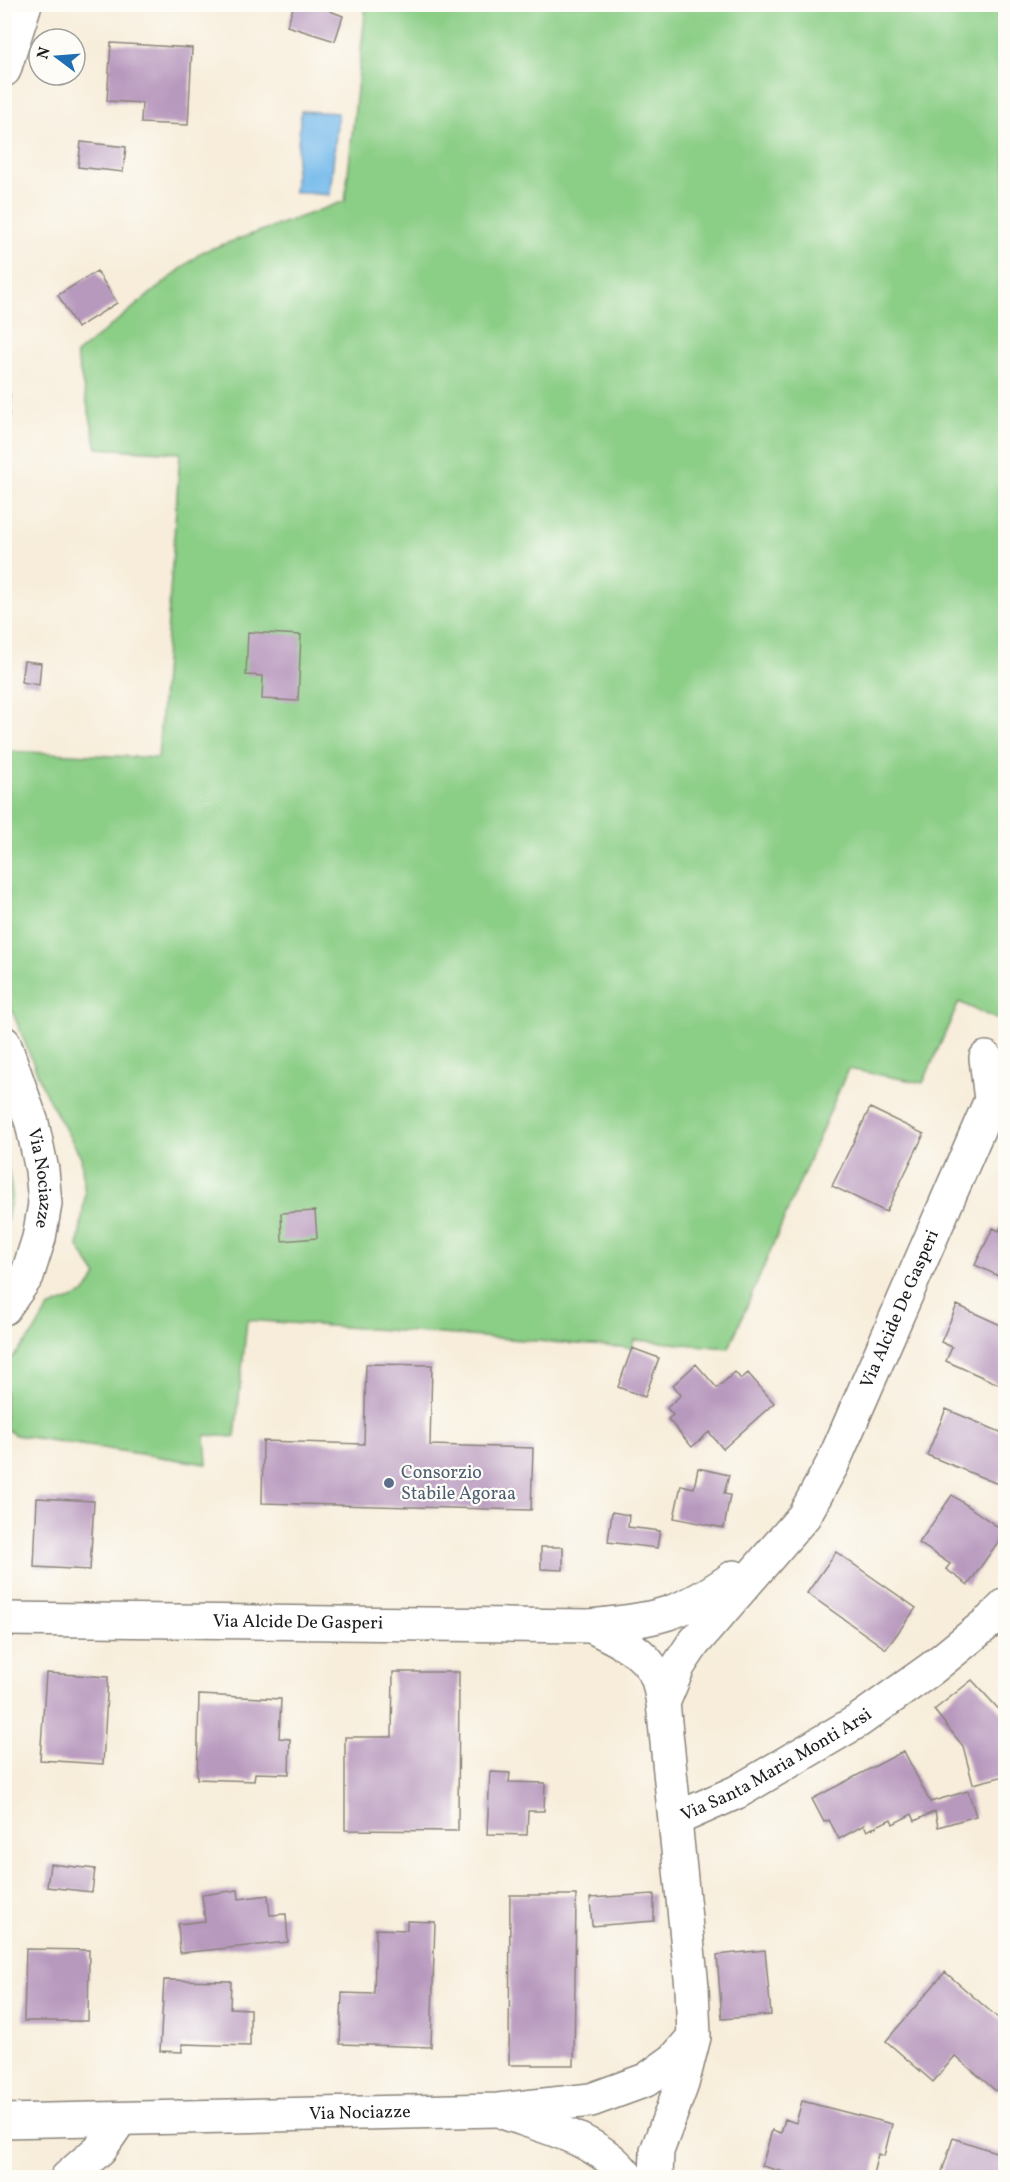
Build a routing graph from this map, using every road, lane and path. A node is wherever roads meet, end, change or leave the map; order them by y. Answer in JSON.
{"nodes":[{"id":1,"x":25,"y":4,"type":"edge"},
{"id":2,"x":4,"y":70,"type":"edge"},
{"id":3,"x":4,"y":1043,"type":"edge"},
{"id":4,"x":987,"y":1058,"type":"dead end"},
{"id":5,"x":4,"y":1308,"type":"edge"},
{"id":6,"x":774,"y":1548,"type":"junction"},
{"id":7,"x":1005,"y":1605,"type":"edge"},
{"id":8,"x":4,"y":1619,"type":"edge"},
{"id":9,"x":591,"y":1626,"type":"junction"},
{"id":10,"x":663,"y":1703,"type":"junction"},
{"id":11,"x":676,"y":1819,"type":"junction"},
{"id":12,"x":694,"y":2037,"type":"junction"},
{"id":13,"x":498,"y":2110,"type":"junction"},
{"id":14,"x":120,"y":2120,"type":"junction"},
{"id":15,"x":4,"y":2121,"type":"edge"},
{"id":16,"x":67,"y":2178,"type":"edge"},
{"id":17,"x":628,"y":2178,"type":"edge"},
{"id":18,"x":656,"y":2178,"type":"edge"}],
"edges":[{"from":1,"to":2,"type":"street"},
{"from":3,"to":5,"type":"street","name":"Via Nociazze"},
{"from":4,"to":6,"type":"street","name":"Via Alcide De Gasperi"},
{"from":6,"to":9,"type":"street","name":"Via Alcide De Gasperi"},
{"from":6,"to":10,"type":"street"},
{"from":7,"to":11,"type":"street","name":"Via Santa Maria Monti Arsi"},
{"from":8,"to":9,"type":"street","name":"Via Alcide De Gasperi"},
{"from":9,"to":10,"type":"street"},
{"from":10,"to":11,"type":"street"},
{"from":11,"to":12,"type":"street","name":"Via Santa Maria Monti Arsi"},
{"from":12,"to":13,"type":"street","name":"Via Nociazze"},
{"from":12,"to":18,"type":"street","name":"Via Santa Maria Monti Arsi"},
{"from":13,"to":14,"type":"street","name":"Via Nociazze"},
{"from":13,"to":17,"type":"street"},
{"from":14,"to":15,"type":"street","name":"Via Nociazze"},
{"from":14,"to":16,"type":"street"}]}
